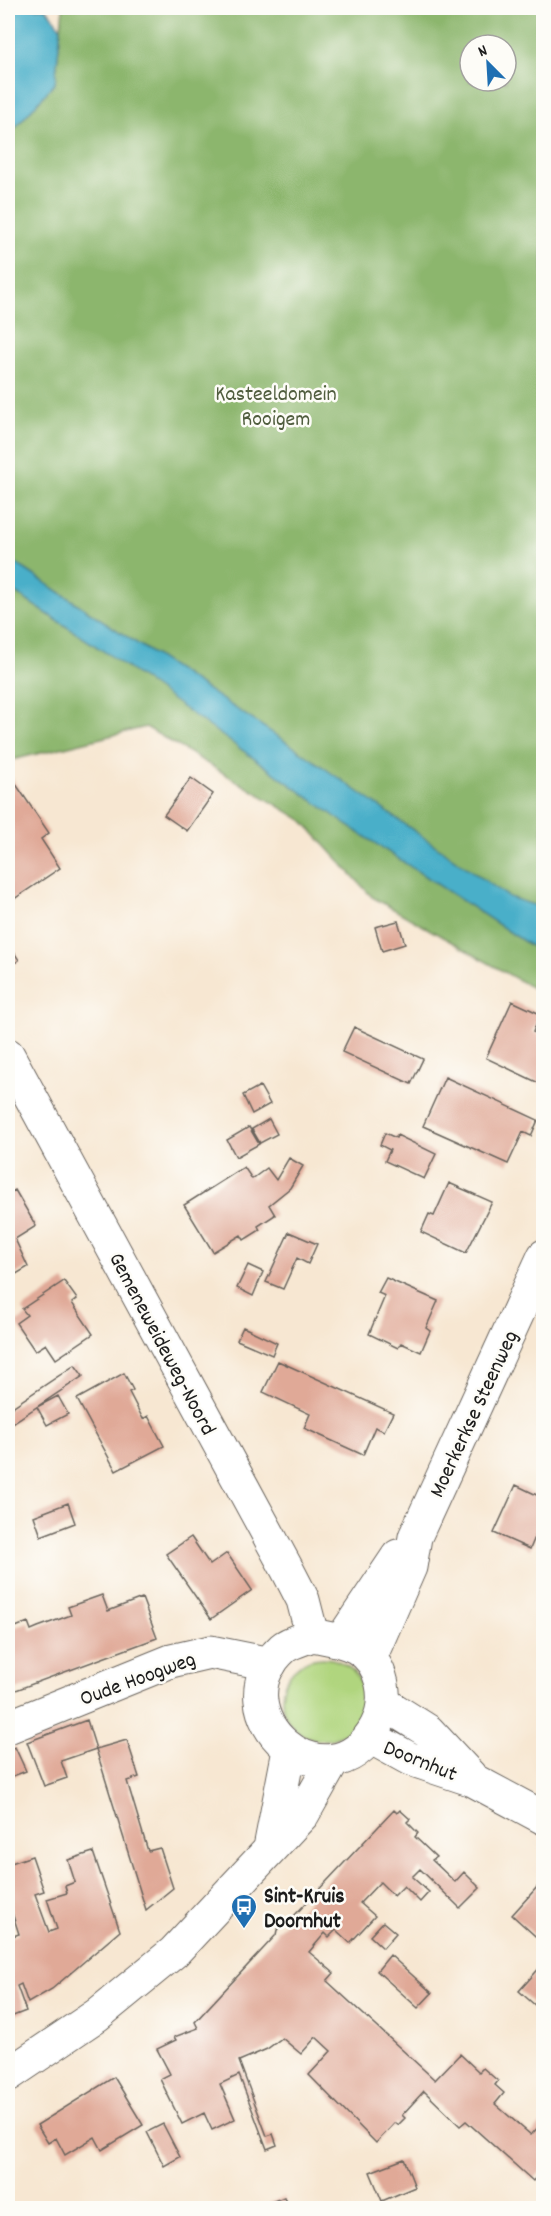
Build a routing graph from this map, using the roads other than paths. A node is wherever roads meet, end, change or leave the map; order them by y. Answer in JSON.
{"nodes":[{"id":1,"x":8,"y":1055,"type":"edge"},
{"id":2,"x":543,"y":1256,"type":"edge"},
{"id":3,"x":340,"y":1644,"type":"junction"},
{"id":4,"x":270,"y":1664,"type":"junction"},
{"id":5,"x":385,"y":1704,"type":"junction"},
{"id":6,"x":8,"y":1727,"type":"edge"},
{"id":7,"x":370,"y":1737,"type":"junction"},
{"id":8,"x":289,"y":1750,"type":"junction"},
{"id":9,"x":333,"y":1761,"type":"junction"},
{"id":10,"x":473,"y":1780,"type":"junction"},
{"id":11,"x":543,"y":1818,"type":"edge"},
{"id":12,"x":270,"y":1848,"type":"junction"},
{"id":13,"x":8,"y":2075,"type":"edge"}],
"edges":[{"from":1,"to":3,"type":"street","name":"Gemeneweideweg-Noord"},
{"from":2,"to":3,"type":"street","name":"Moerkerkse Steenweg"},
{"from":3,"to":4,"type":"street"},
{"from":3,"to":5,"type":"street"},
{"from":4,"to":6,"type":"street","name":"Oude Hoogweg"},
{"from":4,"to":8,"type":"street"},
{"from":5,"to":7,"type":"street"},
{"from":5,"to":10,"type":"street","name":"Doornhut"},
{"from":7,"to":9,"type":"street"},
{"from":7,"to":10,"type":"street","name":"Doornhut"},
{"from":8,"to":9,"type":"street"},
{"from":8,"to":12,"type":"street"},
{"from":9,"to":12,"type":"street"},
{"from":10,"to":11,"type":"street","name":"Doornhut"},
{"from":12,"to":13,"type":"street"}]}
